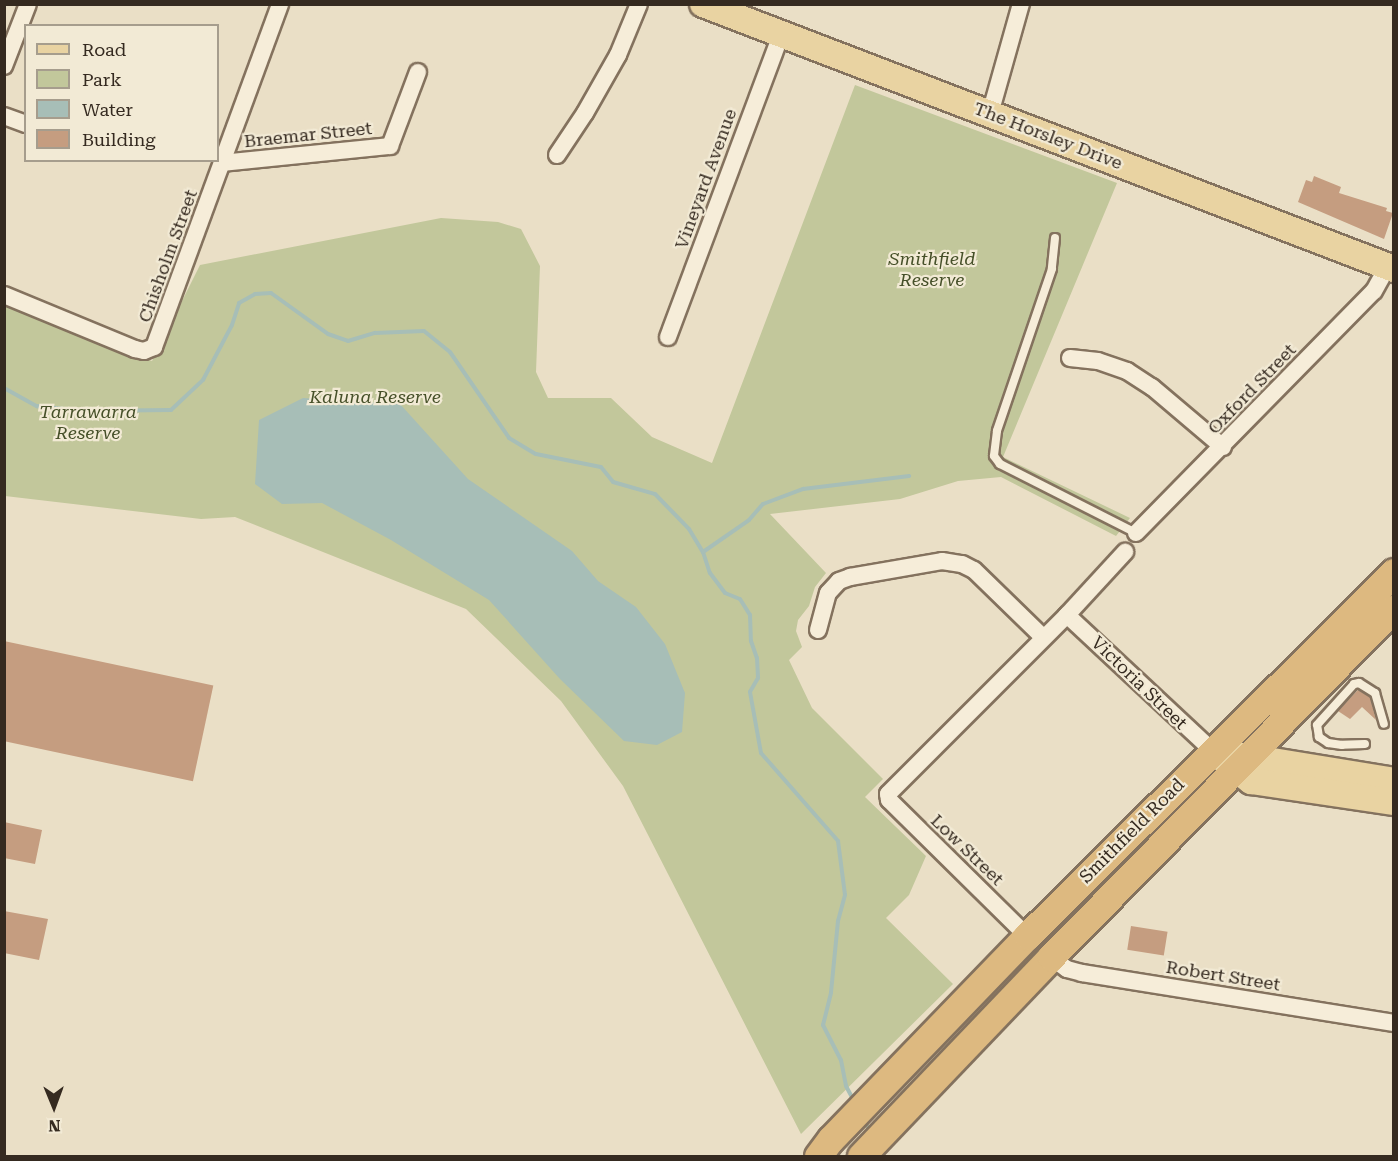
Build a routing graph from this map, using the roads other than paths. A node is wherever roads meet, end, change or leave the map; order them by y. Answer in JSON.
{"nodes":[{"id":1,"x":28,"y":4,"type":"edge"},
{"id":2,"x":280,"y":4,"type":"edge"},
{"id":3,"x":639,"y":4,"type":"edge"},
{"id":4,"x":702,"y":4,"type":"edge"},
{"id":5,"x":1021,"y":4,"type":"edge"},
{"id":6,"x":781,"y":34,"type":"junction"},
{"id":7,"x":4,"y":66,"type":"edge"},
{"id":8,"x":418,"y":72,"type":"dead end"},
{"id":9,"x":990,"y":114,"type":"junction"},
{"id":10,"x":4,"y":116,"type":"edge"},
{"id":11,"x":24,"y":123,"type":"edge"},
{"id":12,"x":557,"y":155,"type":"dead end"},
{"id":13,"x":222,"y":163,"type":"junction"},
{"id":14,"x":1054,"y":238,"type":"dead end"},
{"id":15,"x":1388,"y":262,"type":"edge"},
{"id":16,"x":4,"y":295,"type":"edge"},
{"id":17,"x":668,"y":337,"type":"dead end"},
{"id":18,"x":1070,"y":358,"type":"dead end"},
{"id":19,"x":1223,"y":447,"type":"junction"},
{"id":20,"x":1136,"y":533,"type":"joint"},
{"id":21,"x":1125,"y":552,"type":"dead end"},
{"id":22,"x":1394,"y":572,"type":"edge"},
{"id":23,"x":1394,"y":608,"type":"edge"},
{"id":24,"x":1067,"y":615,"type":"junction"},
{"id":25,"x":818,"y":630,"type":"dead end"},
{"id":26,"x":1043,"y":637,"type":"junction"},
{"id":27,"x":1384,"y":724,"type":"dead end"},
{"id":28,"x":1365,"y":744,"type":"dead end"},
{"id":29,"x":1212,"y":750,"type":"junction"},
{"id":30,"x":1242,"y":764,"type":"junction"},
{"id":31,"x":1394,"y":781,"type":"edge"},
{"id":32,"x":1394,"y":802,"type":"edge"},
{"id":33,"x":1027,"y":936,"type":"junction"},
{"id":34,"x":1051,"y":957,"type":"junction"},
{"id":35,"x":1394,"y":1023,"type":"edge"},
{"id":36,"x":824,"y":1148,"type":"edge"},
{"id":37,"x":861,"y":1156,"type":"edge"}],
"edges":[{"from":1,"to":7,"type":"street"},
{"from":2,"to":13,"type":"street","name":"Chisholm Street"},
{"from":3,"to":12,"type":"street"},
{"from":4,"to":6,"type":"main road","name":"The Horsley Drive"},
{"from":5,"to":9,"type":"street"},
{"from":6,"to":9,"type":"main road","name":"The Horsley Drive"},
{"from":6,"to":17,"type":"street","name":"Vineyard Avenue"},
{"from":8,"to":13,"type":"street","name":"Braemar Street"},
{"from":9,"to":15,"type":"main road","name":"The Horsley Drive"},
{"from":10,"to":11,"type":"street"},
{"from":13,"to":16,"type":"street","name":"Chisholm Street"},
{"from":14,"to":20,"type":"lane"},
{"from":15,"to":19,"type":"street","name":"Oxford Street"},
{"from":18,"to":19,"type":"street"},
{"from":19,"to":20,"type":"street","name":"Oxford Street"},
{"from":21,"to":24,"type":"street"},
{"from":22,"to":29,"type":"highway","name":"Smithfield Road"},
{"from":23,"to":30,"type":"highway","name":"Smithfield Road"},
{"from":24,"to":26,"type":"street"},
{"from":24,"to":29,"type":"street","name":"Victoria Street"},
{"from":25,"to":26,"type":"street"},
{"from":26,"to":33,"type":"street","name":"Low Street"},
{"from":27,"to":28,"type":"lane"},
{"from":29,"to":30,"type":"main road"},
{"from":29,"to":33,"type":"highway","name":"Smithfield Road"},
{"from":30,"to":31,"type":"main road"},
{"from":30,"to":32,"type":"main road"},
{"from":30,"to":34,"type":"highway","name":"Smithfield Road"},
{"from":33,"to":36,"type":"highway","name":"Smithfield Road"},
{"from":34,"to":35,"type":"street","name":"Robert Street"},
{"from":34,"to":37,"type":"highway","name":"Smithfield Road"}]}
